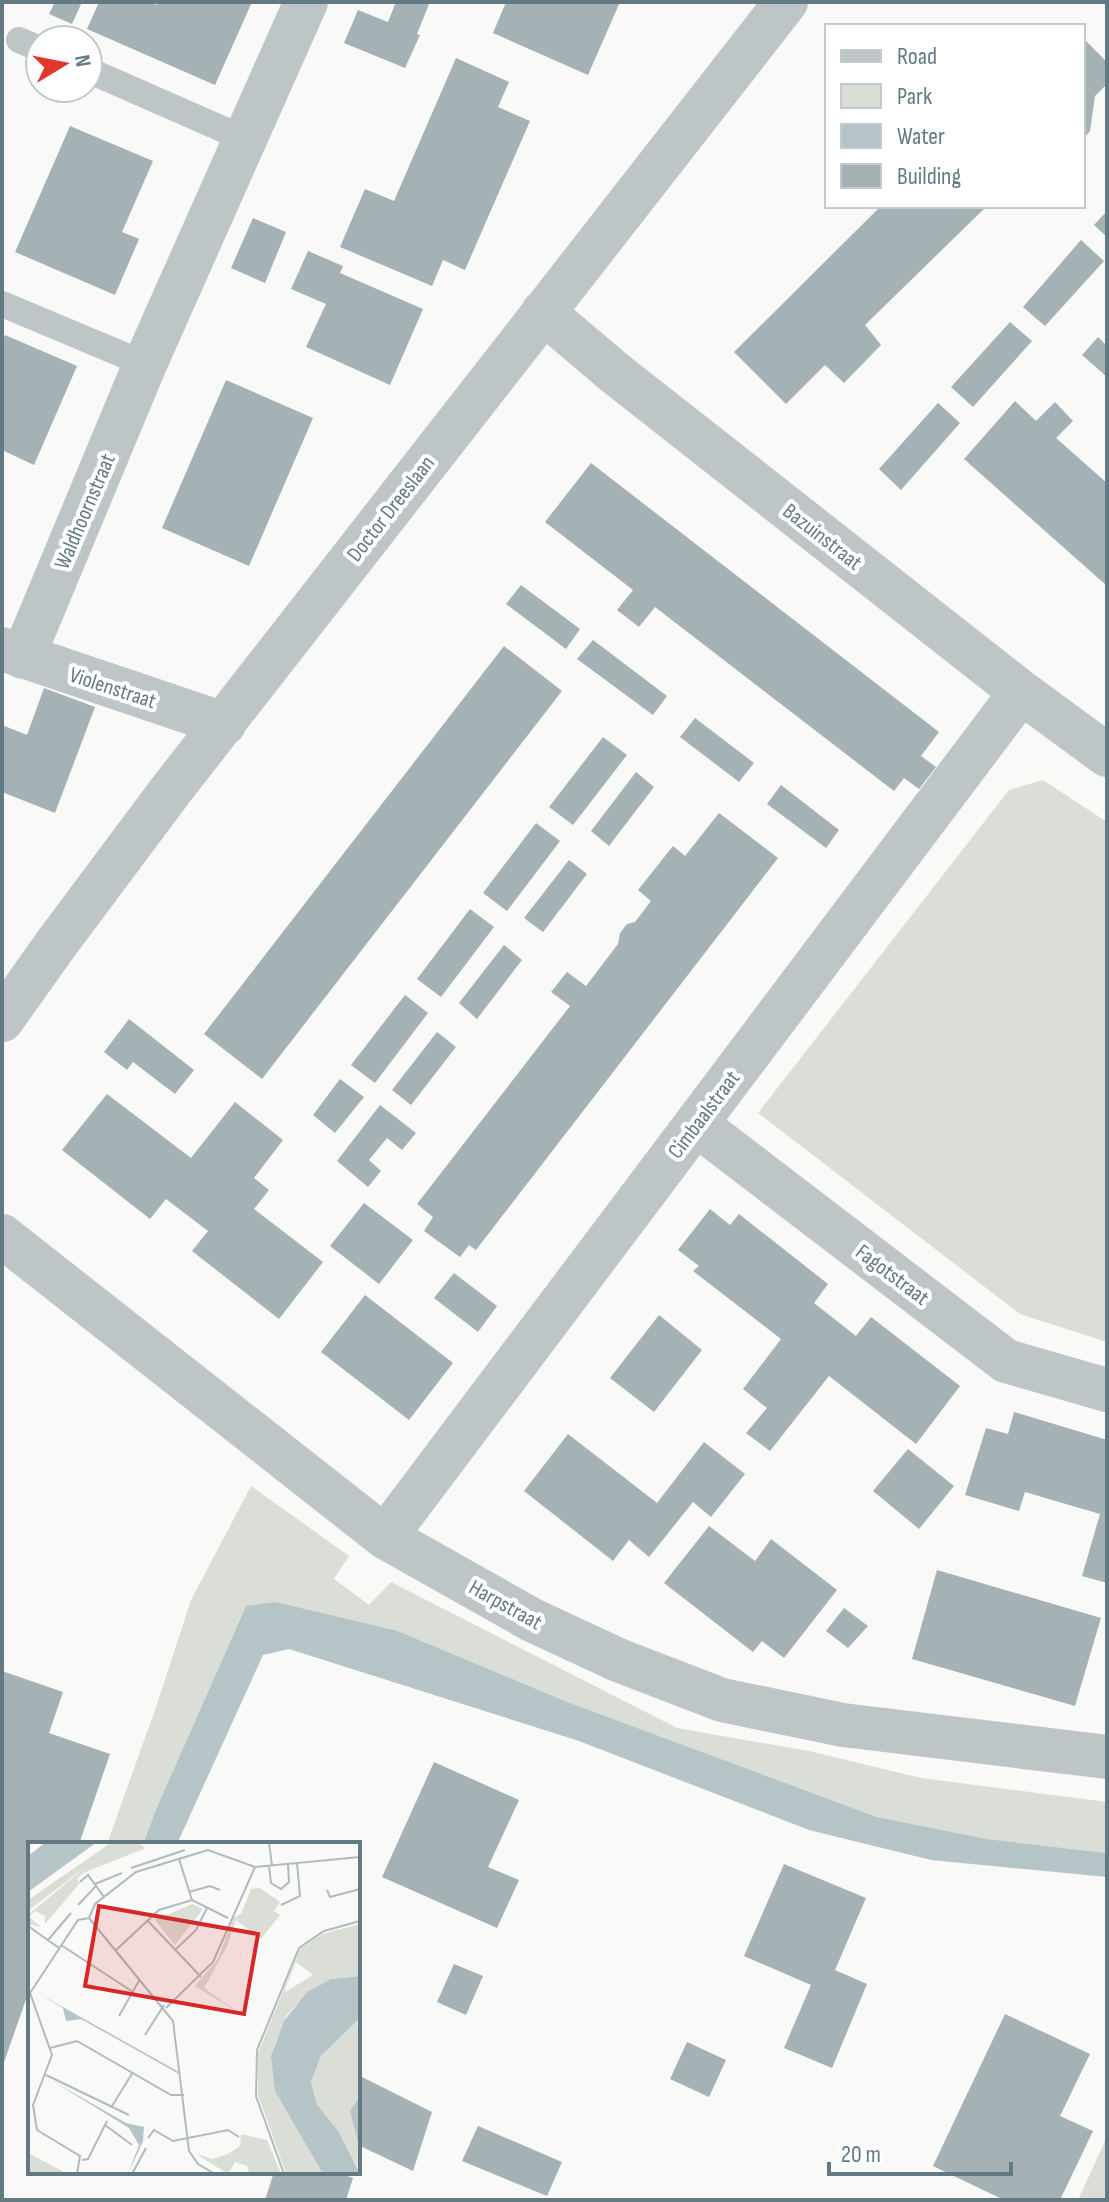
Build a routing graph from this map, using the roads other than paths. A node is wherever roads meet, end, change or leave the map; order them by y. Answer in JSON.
{"nodes":[{"id":1,"x":306,"y":2,"type":"edge"},
{"id":2,"x":786,"y":2,"type":"edge"},
{"id":3,"x":104,"y":77,"type":"edge"},
{"id":4,"x":245,"y":139,"type":"junction"},
{"id":5,"x":2,"y":304,"type":"edge"},
{"id":6,"x":543,"y":312,"type":"junction"},
{"id":7,"x":145,"y":364,"type":"junction"},
{"id":8,"x":12,"y":653,"type":"edge"},
{"id":9,"x":1021,"y":692,"type":"junction"},
{"id":10,"x":224,"y":724,"type":"junction"},
{"id":11,"x":1107,"y":755,"type":"edge"},
{"id":12,"x":2,"y":1020,"type":"edge"},
{"id":13,"x":696,"y":1124,"type":"junction"},
{"id":14,"x":2,"y":1236,"type":"edge"},
{"id":15,"x":1107,"y":1390,"type":"edge"},
{"id":16,"x":385,"y":1537,"type":"junction"},
{"id":17,"x":1107,"y":1757,"type":"edge"}],
"edges":[{"from":1,"to":4,"type":"street","name":"Waldhoornstraat"},
{"from":2,"to":6,"type":"street","name":"Doctor Dreeslaan"},
{"from":3,"to":4,"type":"lane"},
{"from":4,"to":7,"type":"street","name":"Waldhoornstraat"},
{"from":5,"to":7,"type":"lane"},
{"from":6,"to":9,"type":"street","name":"Bazuinstraat"},
{"from":6,"to":10,"type":"street","name":"Doctor Dreeslaan"},
{"from":7,"to":8,"type":"street","name":"Waldhoornstraat"},
{"from":8,"to":10,"type":"street","name":"Violenstraat"},
{"from":9,"to":11,"type":"street","name":"Bazuinstraat"},
{"from":9,"to":13,"type":"street","name":"Cimbaalstraat"},
{"from":10,"to":12,"type":"street","name":"Doctor Dreeslaan"},
{"from":13,"to":15,"type":"street","name":"Fagotstraat"},
{"from":13,"to":16,"type":"street","name":"Cimbaalstraat"},
{"from":14,"to":16,"type":"street","name":"Harpstraat"},
{"from":16,"to":17,"type":"street","name":"Harpstraat"}]}
